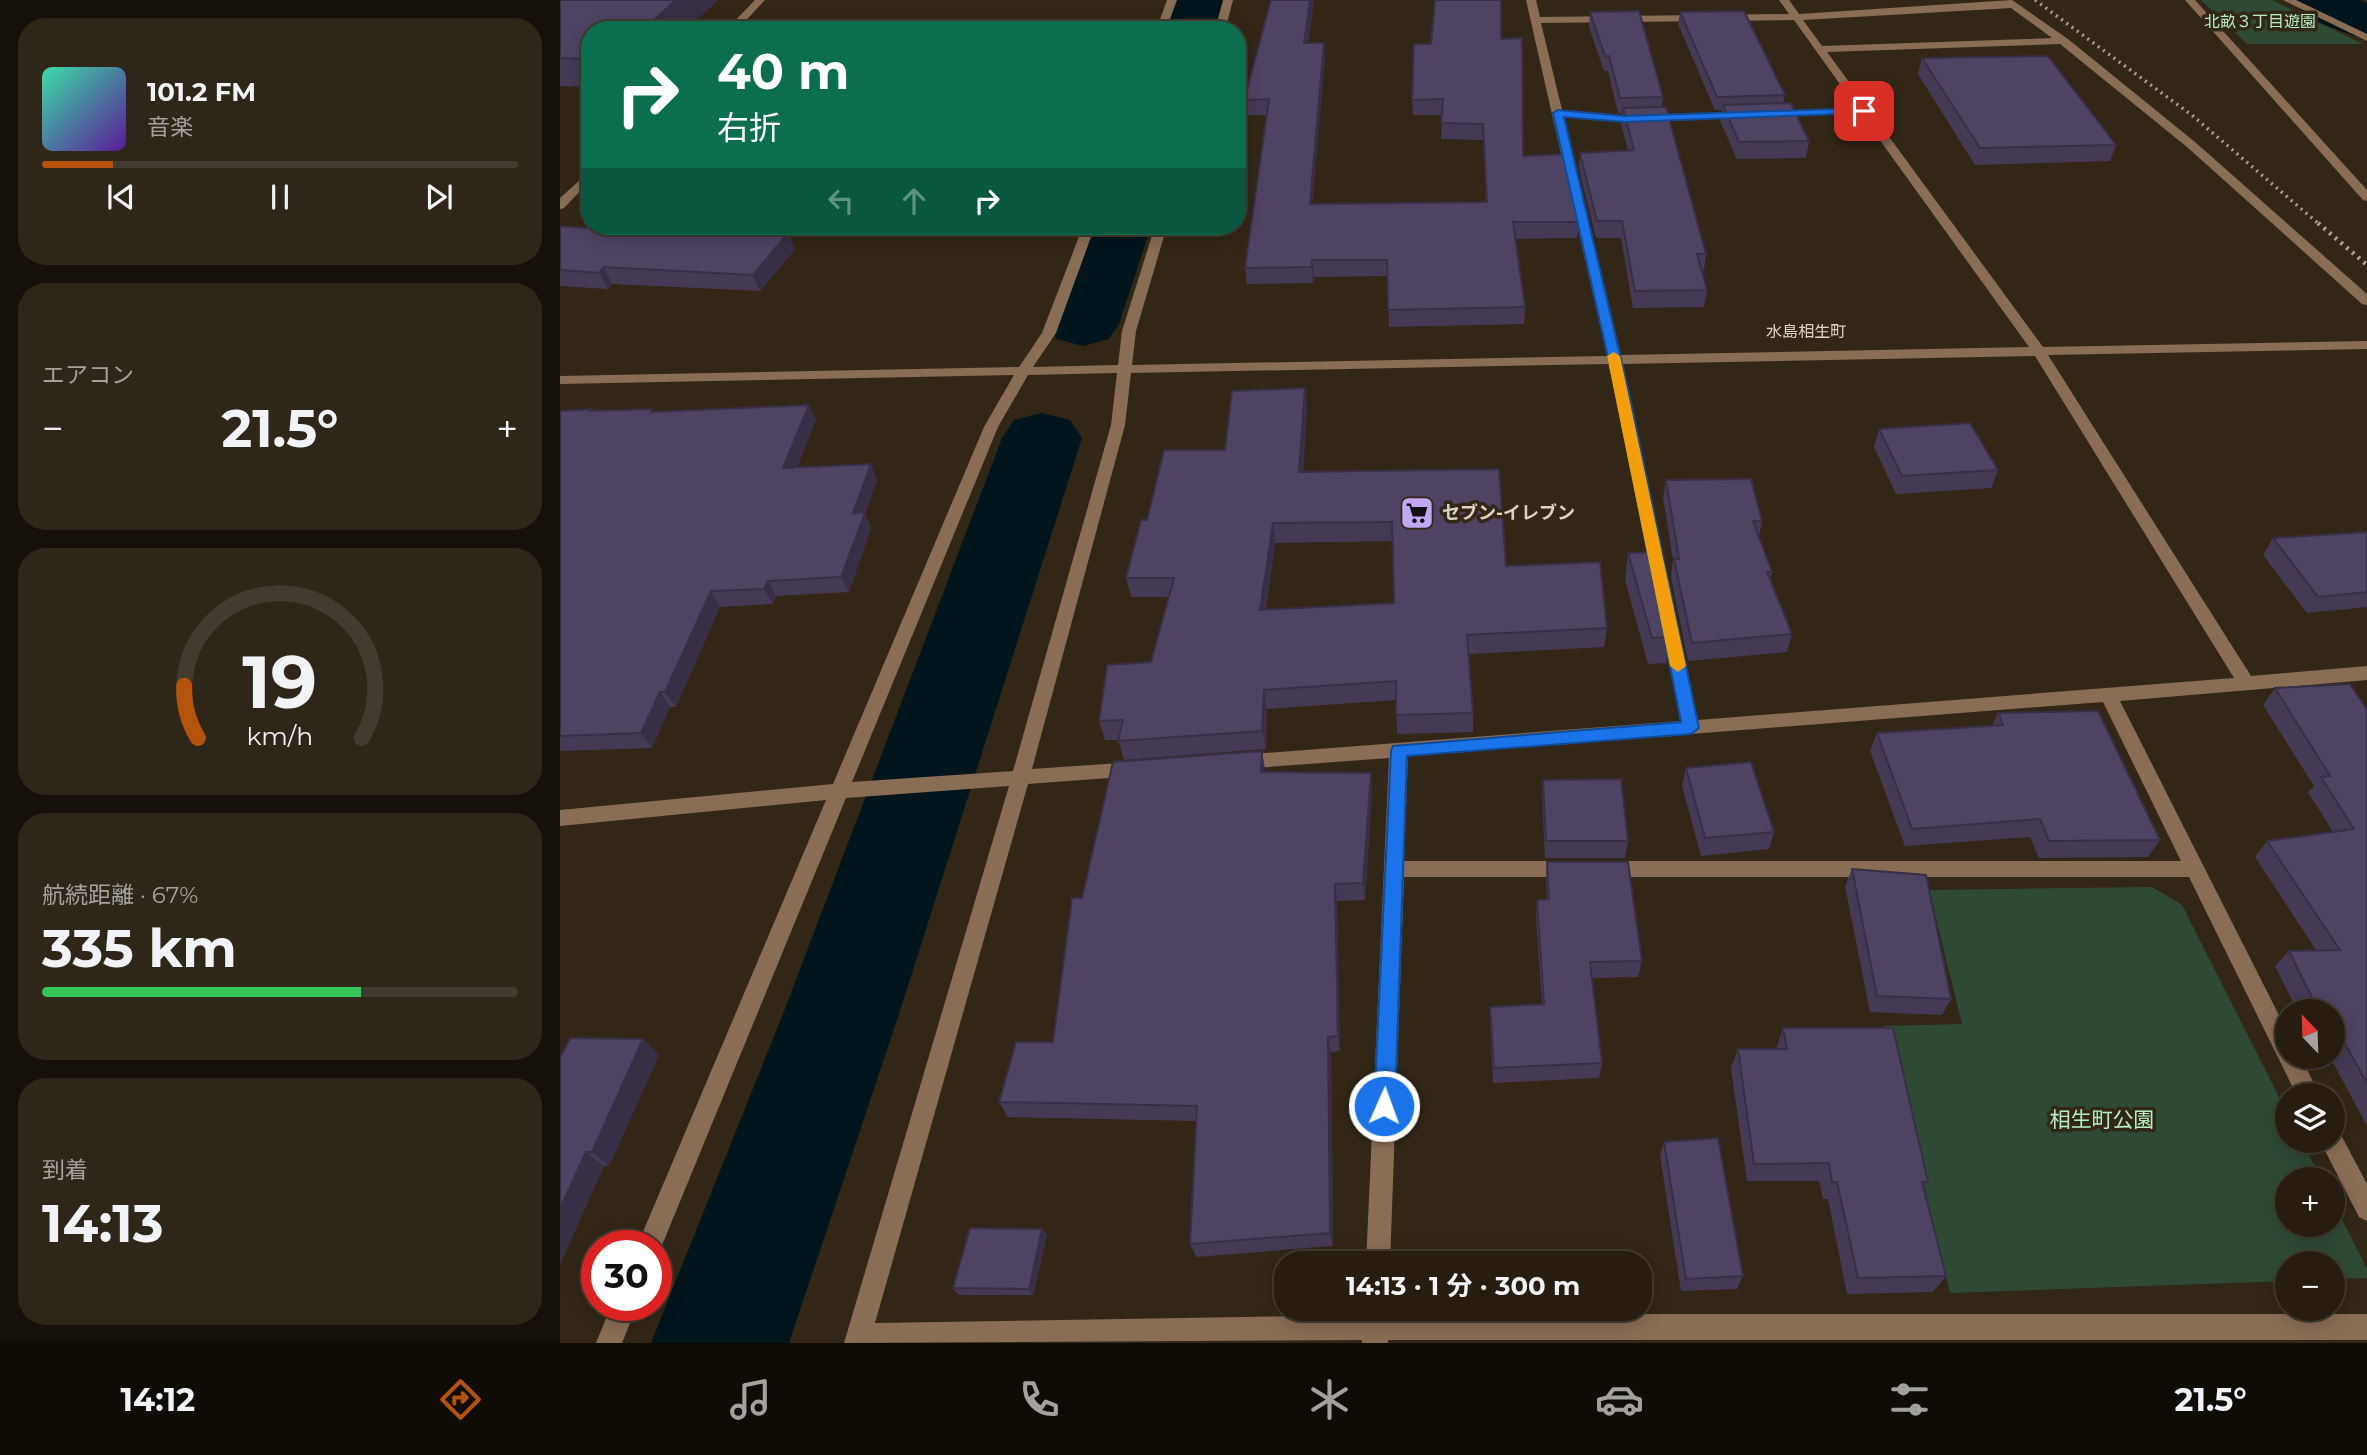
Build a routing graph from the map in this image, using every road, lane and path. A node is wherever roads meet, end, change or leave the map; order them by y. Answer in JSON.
{"nodes":[{"id":1,"x":760,"y":0,"type":"edge"},
{"id":2,"x":1172,"y":0,"type":"edge"},
{"id":3,"x":1228,"y":0,"type":"edge"},
{"id":4,"x":1531,"y":0,"type":"edge"},
{"id":5,"x":1784,"y":0,"type":"edge"},
{"id":6,"x":2190,"y":0,"type":"edge"},
{"id":7,"x":2288,"y":0,"type":"edge"},
{"id":8,"x":2009,"y":2,"type":"edge"},
{"id":9,"x":1796,"y":17,"type":"junction"},
{"id":10,"x":1536,"y":20,"type":"junction"},
{"id":11,"x":740,"y":21,"type":"edge"},
{"id":12,"x":1164,"y":21,"type":"edge"},
{"id":13,"x":1222,"y":21,"type":"edge"},
{"id":14,"x":2367,"y":38,"type":"edge"},
{"id":15,"x":2064,"y":41,"type":"junction"},
{"id":16,"x":1819,"y":49,"type":"junction"},
{"id":17,"x":1864,"y":111,"type":"junction"},
{"id":18,"x":1558,"y":113,"type":"junction"},
{"id":19,"x":581,"y":183,"type":"edge"},
{"id":20,"x":2367,"y":197,"type":"edge"},
{"id":21,"x":560,"y":205,"type":"edge"},
{"id":22,"x":1086,"y":235,"type":"edge"},
{"id":23,"x":1158,"y":235,"type":"edge"},
{"id":24,"x":2367,"y":301,"type":"edge"},
{"id":25,"x":2367,"y":345,"type":"edge"},
{"id":26,"x":2040,"y":353,"type":"junction"},
{"id":27,"x":1615,"y":361,"type":"junction"},
{"id":28,"x":1124,"y":369,"type":"junction"},
{"id":29,"x":1024,"y":370,"type":"junction"},
{"id":30,"x":560,"y":380,"type":"edge"},
{"id":31,"x":2367,"y":673,"type":"edge"},
{"id":32,"x":2246,"y":683,"type":"junction"},
{"id":33,"x":2108,"y":695,"type":"junction"},
{"id":34,"x":1691,"y":728,"type":"junction"},
{"id":35,"x":1399,"y":751,"type":"junction"},
{"id":36,"x":1218,"y":763,"type":"edge"},
{"id":37,"x":1149,"y":768,"type":"edge"},
{"id":38,"x":1020,"y":777,"type":"junction"},
{"id":39,"x":837,"y":791,"type":"junction"},
{"id":40,"x":560,"y":818,"type":"edge"},
{"id":41,"x":1394,"y":869,"type":"junction"},
{"id":42,"x":2193,"y":869,"type":"junction"},
{"id":43,"x":2275,"y":1030,"type":"edge"},
{"id":44,"x":2338,"y":1153,"type":"edge"},
{"id":45,"x":2367,"y":1209,"type":"edge"},
{"id":46,"x":656,"y":1230,"type":"edge"},
{"id":47,"x":1379,"y":1251,"type":"edge"},
{"id":48,"x":618,"y":1321,"type":"edge"},
{"id":49,"x":1375,"y":1326,"type":"edge"},
{"id":50,"x":2367,"y":1327,"type":"edge"},
{"id":51,"x":858,"y":1340,"type":"edge"},
{"id":52,"x":609,"y":1343,"type":"edge"}],
"edges":[{"from":1,"to":11,"type":"street"},
{"from":2,"to":12,"type":"street"},
{"from":3,"to":13,"type":"street"},
{"from":4,"to":10,"type":"street"},
{"from":5,"to":9,"type":"street"},
{"from":6,"to":20,"type":"street"},
{"from":7,"to":14,"type":"street"},
{"from":8,"to":9,"type":"street"},
{"from":8,"to":15,"type":"street"},
{"from":9,"to":10,"type":"street"},
{"from":9,"to":16,"type":"street"},
{"from":10,"to":18,"type":"street"},
{"from":15,"to":16,"type":"street"},
{"from":15,"to":24,"type":"street"},
{"from":16,"to":17,"type":"street"},
{"from":17,"to":18,"type":"street"},
{"from":17,"to":26,"type":"street"},
{"from":18,"to":27,"type":"street"},
{"from":19,"to":21,"type":"street"},
{"from":22,"to":29,"type":"street"},
{"from":23,"to":28,"type":"street"},
{"from":25,"to":26,"type":"street"},
{"from":26,"to":27,"type":"street"},
{"from":26,"to":32,"type":"street"},
{"from":27,"to":28,"type":"street"},
{"from":27,"to":34,"type":"street"},
{"from":28,"to":29,"type":"street"},
{"from":28,"to":38,"type":"street"},
{"from":29,"to":30,"type":"street"},
{"from":29,"to":39,"type":"street"},
{"from":31,"to":32,"type":"street"},
{"from":32,"to":33,"type":"street"},
{"from":33,"to":34,"type":"street"},
{"from":33,"to":42,"type":"street"},
{"from":34,"to":35,"type":"street"},
{"from":35,"to":36,"type":"street"},
{"from":35,"to":41,"type":"street"},
{"from":37,"to":38,"type":"street"},
{"from":38,"to":39,"type":"street"},
{"from":38,"to":51,"type":"street"},
{"from":39,"to":40,"type":"street"},
{"from":39,"to":46,"type":"street"},
{"from":41,"to":42,"type":"street"},
{"from":41,"to":47,"type":"street"},
{"from":42,"to":43,"type":"street"},
{"from":44,"to":45,"type":"street"},
{"from":48,"to":52,"type":"street"},
{"from":49,"to":50,"type":"street"},
{"from":49,"to":51,"type":"street"}]}
